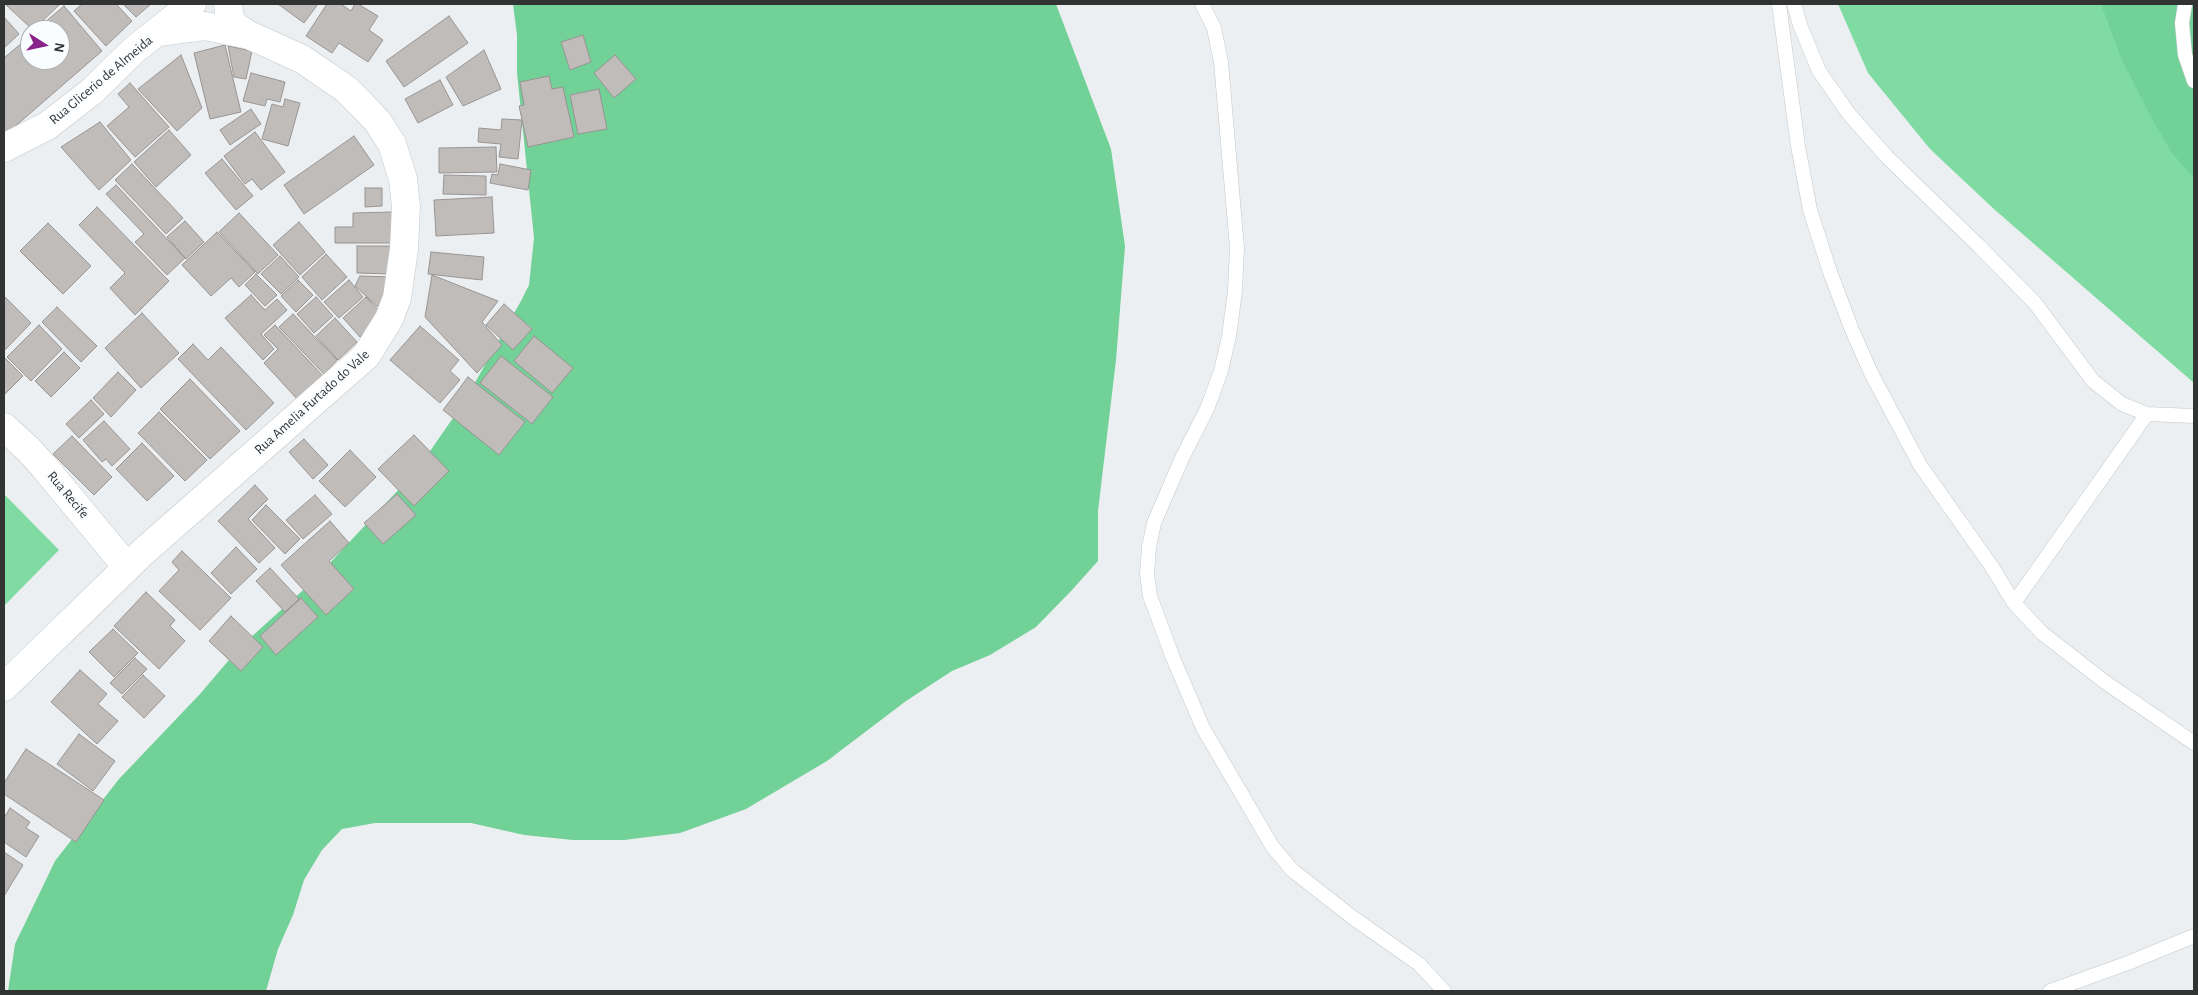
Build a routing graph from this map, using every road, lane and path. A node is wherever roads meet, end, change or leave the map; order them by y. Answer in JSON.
{"nodes":[{"id":1,"x":192,"y":4,"type":"edge"},
{"id":2,"x":228,"y":4,"type":"edge"},
{"id":3,"x":1202,"y":4,"type":"edge"},
{"id":4,"x":1779,"y":4,"type":"edge"},
{"id":5,"x":1794,"y":4,"type":"edge"},
{"id":6,"x":2185,"y":4,"type":"edge"},
{"id":7,"x":158,"y":32,"type":"junction"},
{"id":8,"x":249,"y":35,"type":"junction"},
{"id":9,"x":2194,"y":81,"type":"edge"},
{"id":10,"x":4,"y":148,"type":"edge"},
{"id":11,"x":2147,"y":414,"type":"junction"},
{"id":12,"x":2194,"y":416,"type":"edge"},
{"id":13,"x":4,"y":428,"type":"edge"},
{"id":14,"x":127,"y":567,"type":"junction"},
{"id":15,"x":2014,"y":603,"type":"junction"},
{"id":16,"x":4,"y":687,"type":"edge"},
{"id":17,"x":2194,"y":743,"type":"edge"},
{"id":18,"x":2194,"y":936,"type":"edge"},
{"id":19,"x":1444,"y":991,"type":"edge"},
{"id":20,"x":2050,"y":991,"type":"edge"}],
"edges":[{"from":1,"to":7,"type":"street","name":"Rua Glicerio de Almeida"},
{"from":2,"to":8,"type":"street"},
{"from":3,"to":19,"type":"lane"},
{"from":4,"to":15,"type":"lane"},
{"from":5,"to":11,"type":"lane"},
{"from":6,"to":9,"type":"lane"},
{"from":7,"to":8,"type":"street","name":"Rua Amelia Furtado do Vale"},
{"from":7,"to":10,"type":"street","name":"Rua Glicerio de Almeida"},
{"from":8,"to":14,"type":"street","name":"Rua Amelia Furtado do Vale"},
{"from":11,"to":12,"type":"lane"},
{"from":11,"to":15,"type":"lane"},
{"from":13,"to":14,"type":"street","name":"Rua Recife"},
{"from":14,"to":16,"type":"street","name":"Rua Amelia Furtado do Vale"},
{"from":15,"to":17,"type":"lane"},
{"from":18,"to":20,"type":"lane"}]}
